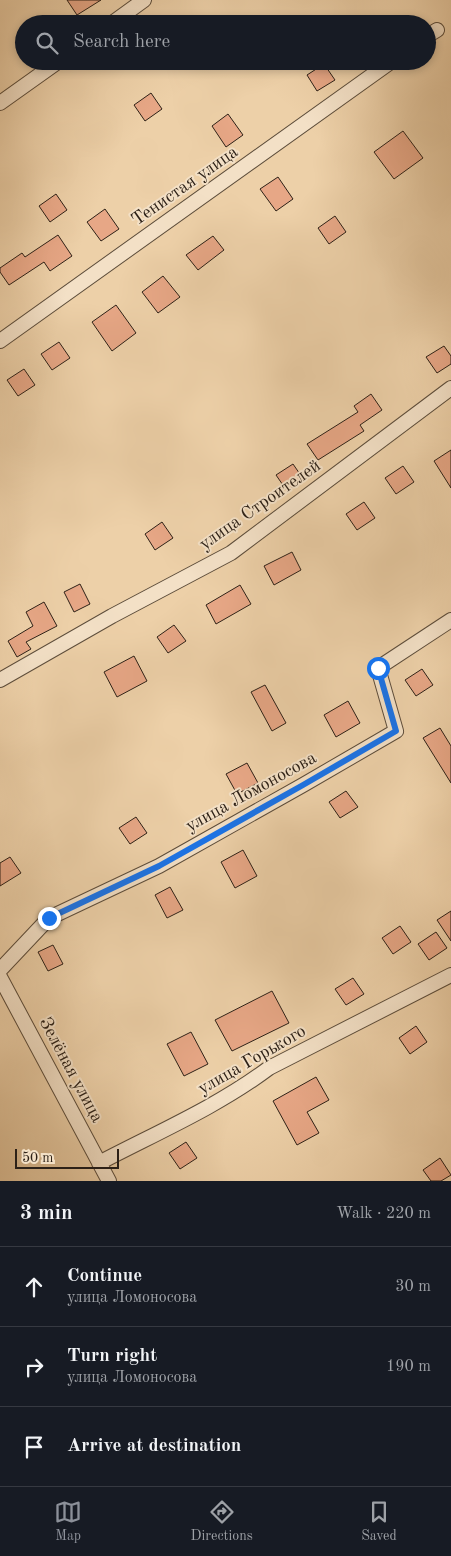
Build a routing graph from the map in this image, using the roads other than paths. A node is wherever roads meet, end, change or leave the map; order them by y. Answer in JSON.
{"nodes":[{"id":1,"x":144,"y":0,"type":"edge"},
{"id":2,"x":123,"y":15,"type":"edge"},
{"id":3,"x":47,"y":70,"type":"edge"},
{"id":4,"x":379,"y":70,"type":"edge"},
{"id":5,"x":0,"y":103,"type":"edge"},
{"id":6,"x":0,"y":341,"type":"edge"},
{"id":7,"x":451,"y":388,"type":"edge"},
{"id":8,"x":451,"y":620,"type":"edge"},
{"id":9,"x":0,"y":680,"type":"edge"},
{"id":10,"x":0,"y":970,"type":"edge"},
{"id":11,"x":451,"y":975,"type":"edge"},
{"id":12,"x":0,"y":977,"type":"edge"},
{"id":13,"x":99,"y":1163,"type":"junction"},
{"id":14,"x":109,"y":1181,"type":"edge"}],
"edges":[{"from":1,"to":2,"type":"street"},
{"from":3,"to":5,"type":"street"},
{"from":4,"to":6,"type":"street","name":"Тенистая улица"},
{"from":7,"to":9,"type":"street","name":"улица Строителей"},
{"from":8,"to":10,"type":"street","name":"улица Ломоносова"},
{"from":11,"to":13,"type":"street","name":"улица Горького"},
{"from":12,"to":13,"type":"street","name":"Зелёная улица"},
{"from":13,"to":14,"type":"street","name":"Зелёная улица"}]}
